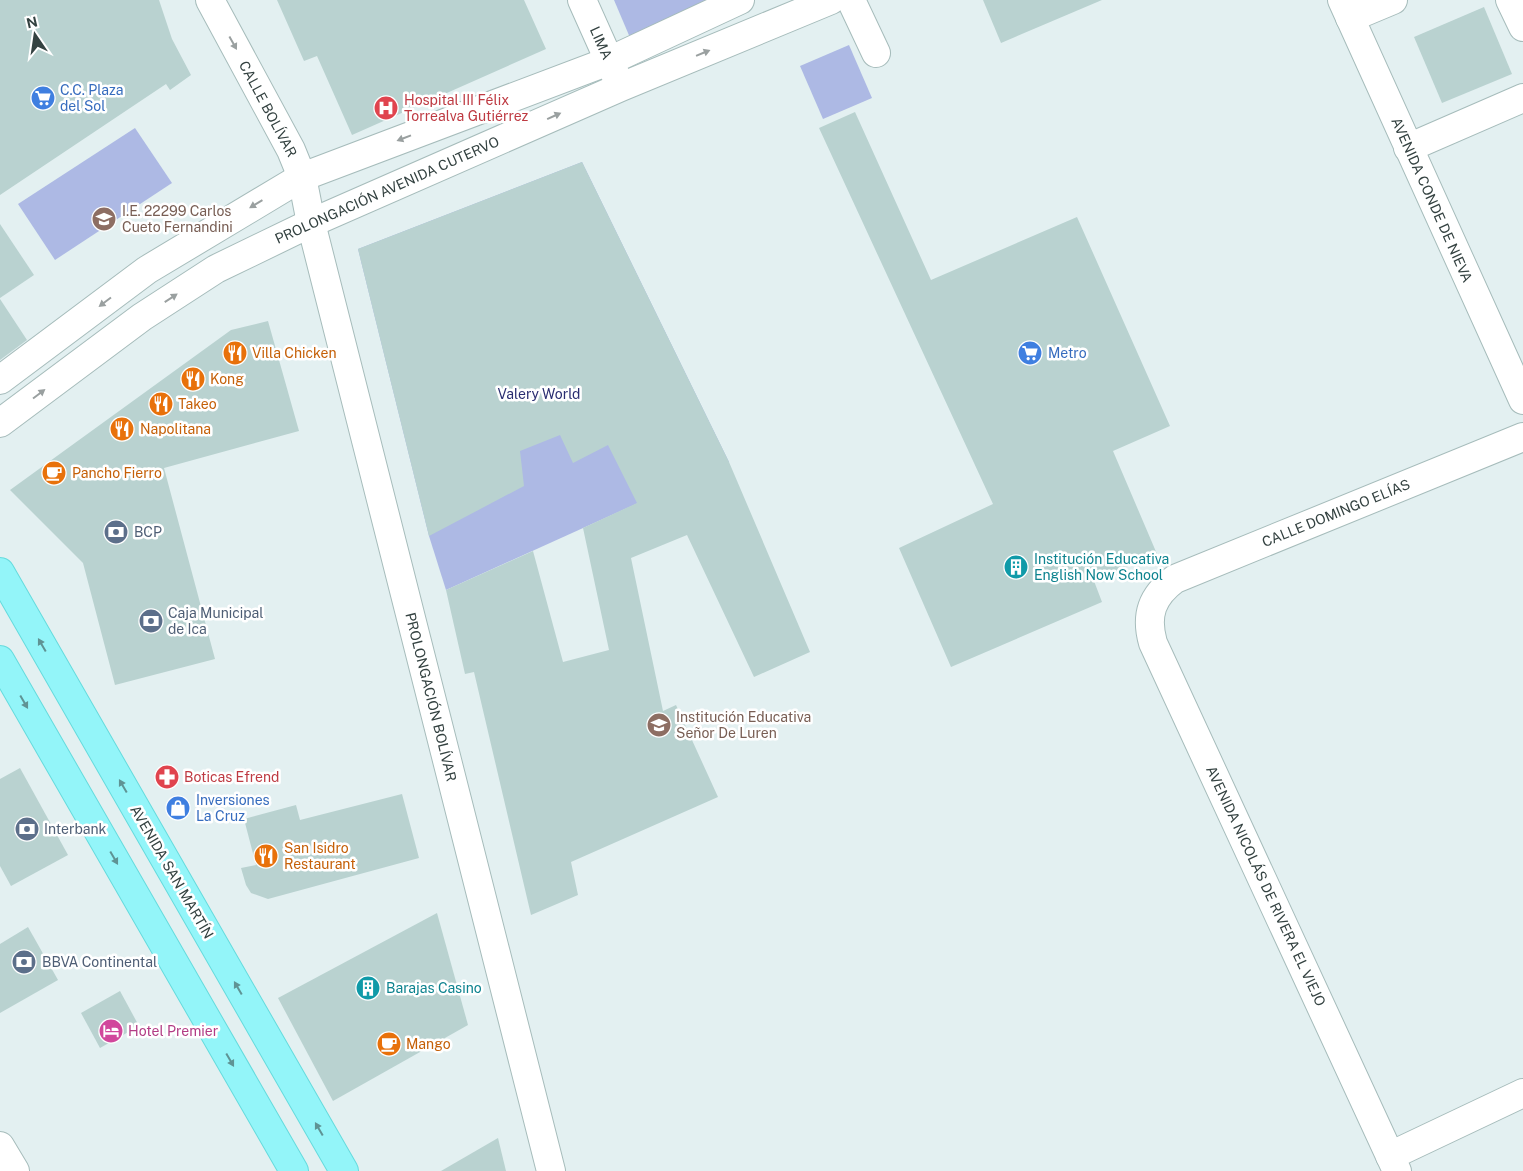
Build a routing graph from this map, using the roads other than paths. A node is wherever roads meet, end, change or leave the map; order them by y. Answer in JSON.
{"nodes":[{"id":1,"x":210,"y":0,"type":"edge"},
{"id":2,"x":582,"y":0,"type":"edge"},
{"id":3,"x":740,"y":0,"type":"edge"},
{"id":4,"x":831,"y":0,"type":"edge"},
{"id":5,"x":851,"y":0,"type":"edge"},
{"id":6,"x":1393,"y":0,"type":"edge"},
{"id":7,"x":1510,"y":0,"type":"edge"},
{"id":8,"x":1346,"y":9,"type":"edge"},
{"id":9,"x":1523,"y":27,"type":"edge"},
{"id":10,"x":876,"y":53,"type":"dead end"},
{"id":11,"x":609,"y":61,"type":"junction"},
{"id":12,"x":621,"y":87,"type":"junction"},
{"id":13,"x":1523,"y":98,"type":"edge"},
{"id":14,"x":1408,"y":148,"type":"junction"},
{"id":15,"x":302,"y":177,"type":"junction"},
{"id":16,"x":311,"y":223,"type":"junction"},
{"id":17,"x":0,"y":380,"type":"edge"},
{"id":18,"x":1523,"y":400,"type":"edge"},
{"id":19,"x":0,"y":423,"type":"edge"},
{"id":20,"x":1523,"y":437,"type":"edge"},
{"id":21,"x":0,"y":572,"type":"edge"},
{"id":22,"x":1154,"y":599,"type":"joint"},
{"id":23,"x":0,"y":660,"type":"edge"},
{"id":24,"x":1523,"y":1093,"type":"edge"},
{"id":25,"x":0,"y":1146,"type":"edge"},
{"id":26,"x":1394,"y":1163,"type":"edge"},
{"id":27,"x":15,"y":1171,"type":"edge"},
{"id":28,"x":294,"y":1171,"type":"edge"},
{"id":29,"x":344,"y":1171,"type":"edge"},
{"id":30,"x":551,"y":1171,"type":"edge"}],
"edges":[{"from":1,"to":15,"type":"street","name":"CALLE BOLÍVAR","one_way":true},
{"from":2,"to":11,"type":"street","name":"LIMA"},
{"from":3,"to":11,"type":"street"},
{"from":12,"to":4,"type":"street","name":"PROLONGACIÓN AVENIDA CUTERVO","one_way":true},
{"from":5,"to":10,"type":"street"},
{"from":6,"to":8,"type":"street"},
{"from":7,"to":9,"type":"street"},
{"from":8,"to":14,"type":"street","name":"AVENIDA CONDE DE NIEVA"},
{"from":11,"to":12,"type":"street","name":"LIMA"},
{"from":11,"to":15,"type":"street","one_way":true},
{"from":16,"to":12,"type":"street","name":"PROLONGACIÓN AVENIDA CUTERVO","one_way":true},
{"from":13,"to":14,"type":"street"},
{"from":14,"to":18,"type":"street","name":"AVENIDA CONDE DE NIEVA"},
{"from":15,"to":16,"type":"street","name":"CALLE BOLÍVAR"},
{"from":15,"to":17,"type":"street","one_way":true},
{"from":19,"to":16,"type":"street","name":"PROLONGACIÓN AVENIDA CUTERVO","one_way":true},
{"from":16,"to":30,"type":"street","name":"PROLONGACIÓN BOLÍVAR"},
{"from":20,"to":22,"type":"street","name":"CALLE DOMINGO ELÍAS"},
{"from":29,"to":21,"type":"main road","name":"AVENIDA SAN MARTÍN","one_way":true},
{"from":22,"to":26,"type":"street","name":"AVENIDA NICOLÁS DE RIVERA EL VIEJO"},
{"from":23,"to":28,"type":"main road","one_way":true},
{"from":24,"to":26,"type":"street"},
{"from":25,"to":27,"type":"street"}]}
